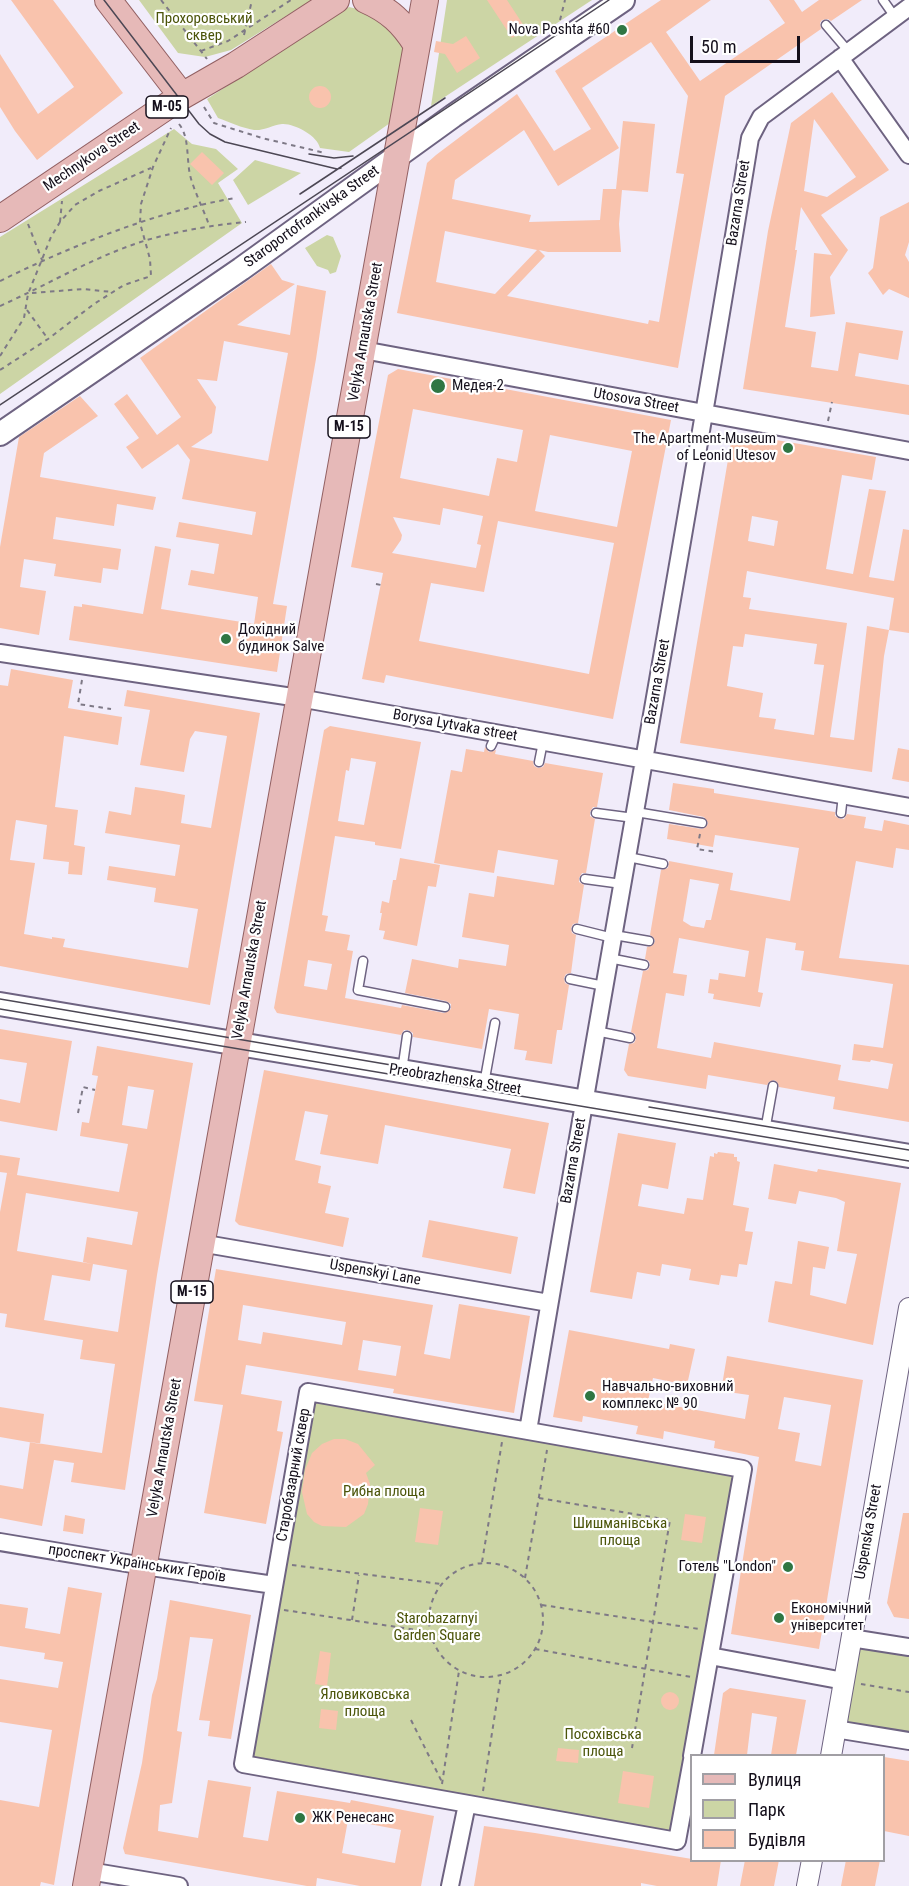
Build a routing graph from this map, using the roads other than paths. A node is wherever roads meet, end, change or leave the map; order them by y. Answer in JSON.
{"nodes":[{"id":1,"x":108,"y":0,"type":"edge"},
{"id":2,"x":336,"y":0,"type":"edge"},
{"id":3,"x":366,"y":0,"type":"edge"},
{"id":4,"x":425,"y":0,"type":"edge"},
{"id":5,"x":623,"y":0,"type":"edge"},
{"id":6,"x":883,"y":0,"type":"edge"},
{"id":7,"x":902,"y":12,"type":"edge"},
{"id":8,"x":826,"y":25,"type":"dead end"},
{"id":9,"x":416,"y":48,"type":"junction"},
{"id":10,"x":844,"y":55,"type":"junction"},
{"id":11,"x":187,"y":107,"type":"junction"},
{"id":12,"x":397,"y":155,"type":"junction"},
{"id":13,"x":909,"y":155,"type":"edge"},
{"id":14,"x":10,"y":212,"type":"edge"},
{"id":15,"x":363,"y":350,"type":"junction"},
{"id":16,"x":704,"y":414,"type":"junction"},
{"id":17,"x":0,"y":434,"type":"edge"},
{"id":18,"x":909,"y":451,"type":"edge"},
{"id":19,"x":0,"y":653,"type":"edge"},
{"id":20,"x":299,"y":698,"type":"junction"},
{"id":21,"x":543,"y":742,"type":"junction"},
{"id":22,"x":645,"y":760,"type":"junction"},
{"id":23,"x":539,"y":762,"type":"dead end"},
{"id":24,"x":843,"y":795,"type":"junction"},
{"id":25,"x":909,"y":807,"type":"edge"},
{"id":26,"x":596,"y":813,"type":"dead end"},
{"id":27,"x":841,"y":813,"type":"dead end"},
{"id":28,"x":635,"y":815,"type":"junction"},
{"id":29,"x":702,"y":823,"type":"road end"},
{"id":30,"x":628,"y":857,"type":"junction"},
{"id":31,"x":663,"y":864,"type":"dead end"},
{"id":32,"x":585,"y":879,"type":"dead end"},
{"id":33,"x":622,"y":884,"type":"junction"},
{"id":34,"x":577,"y":929,"type":"dead end"},
{"id":35,"x":613,"y":936,"type":"junction"},
{"id":36,"x":649,"y":940,"type":"dead end"},
{"id":37,"x":609,"y":958,"type":"junction"},
{"id":38,"x":363,"y":961,"type":"dead end"},
{"id":39,"x":644,"y":965,"type":"dead end"},
{"id":40,"x":570,"y":979,"type":"dead end"},
{"id":41,"x":604,"y":986,"type":"junction"},
{"id":42,"x":0,"y":1004,"type":"edge"},
{"id":43,"x":445,"y":1007,"type":"dead end"},
{"id":44,"x":495,"y":1023,"type":"dead end"},
{"id":45,"x":596,"y":1031,"type":"junction"},
{"id":46,"x":407,"y":1036,"type":"dead end"},
{"id":47,"x":630,"y":1038,"type":"dead end"},
{"id":48,"x":237,"y":1044,"type":"junction"},
{"id":49,"x":402,"y":1071,"type":"junction"},
{"id":50,"x":484,"y":1085,"type":"junction"},
{"id":51,"x":773,"y":1086,"type":"dead end"},
{"id":52,"x":584,"y":1101,"type":"junction"},
{"id":53,"x":765,"y":1132,"type":"junction"},
{"id":54,"x":909,"y":1156,"type":"edge"},
{"id":55,"x":200,"y":1243,"type":"junction"},
{"id":56,"x":549,"y":1303,"type":"junction"},
{"id":57,"x":909,"y":1308,"type":"edge"},
{"id":58,"x":528,"y":1431,"type":"junction"},
{"id":59,"x":0,"y":1542,"type":"edge"},
{"id":60,"x":144,"y":1566,"type":"junction"},
{"id":61,"x":274,"y":1586,"type":"junction"},
{"id":62,"x":851,"y":1638,"type":"junction"},
{"id":63,"x":909,"y":1647,"type":"edge"},
{"id":64,"x":710,"y":1656,"type":"junction"},
{"id":65,"x":844,"y":1681,"type":"junction"},
{"id":66,"x":835,"y":1729,"type":"junction"},
{"id":67,"x":909,"y":1741,"type":"edge"},
{"id":68,"x":692,"y":1754,"type":"edge"},
{"id":69,"x":831,"y":1754,"type":"edge"},
{"id":70,"x":690,"y":1771,"type":"edge"},
{"id":71,"x":474,"y":1805,"type":"junction"},
{"id":72,"x":812,"y":1862,"type":"edge"},
{"id":73,"x":88,"y":1878,"type":"edge"},
{"id":74,"x":179,"y":1886,"type":"edge"},
{"id":75,"x":450,"y":1886,"type":"edge"},
{"id":76,"x":807,"y":1886,"type":"edge"}],
"edges":[{"from":1,"to":11,"type":"main road"},
{"from":2,"to":11,"type":"main road","name":"Mechnykova Street","number":"М-05"},
{"from":3,"to":9,"type":"main road"},
{"from":4,"to":9,"type":"main road","name":"Velyka Arnautska Street"},
{"from":5,"to":12,"type":"main road","name":"Staroportofrankivska Street"},
{"from":6,"to":7,"type":"lane"},
{"from":7,"to":10,"type":"street","name":"Bazarna Street"},
{"from":8,"to":10,"type":"lane"},
{"from":9,"to":12,"type":"main road","name":"Velyka Arnautska Street","number":"М-15"},
{"from":10,"to":13,"type":"street"},
{"from":10,"to":16,"type":"street","name":"Bazarna Street"},
{"from":11,"to":14,"type":"main road","name":"Mechnykova Street","number":"М-05"},
{"from":12,"to":15,"type":"main road","name":"Velyka Arnautska Street","number":"М-15"},
{"from":12,"to":17,"type":"main road","name":"Staroportofrankivska Street"},
{"from":15,"to":16,"type":"street","name":"Utosova Street"},
{"from":15,"to":20,"type":"main road","name":"Velyka Arnautska Street","number":"М-15"},
{"from":16,"to":18,"type":"street","name":"Utosova Street"},
{"from":16,"to":22,"type":"street","name":"Bazarna Street"},
{"from":19,"to":20,"type":"street","name":"Borysa Lytvaka street"},
{"from":20,"to":21,"type":"street","name":"Borysa Lytvaka street"},
{"from":20,"to":48,"type":"main road","name":"Velyka Arnautska Street","number":"М-15"},
{"from":21,"to":22,"type":"street","name":"Borysa Lytvaka street"},
{"from":21,"to":23,"type":"lane"},
{"from":22,"to":24,"type":"street","name":"Borysa Lytvaka street"},
{"from":22,"to":28,"type":"street","name":"Bazarna Street"},
{"from":24,"to":25,"type":"street","name":"Borysa Lytvaka street"},
{"from":24,"to":27,"type":"lane"},
{"from":26,"to":28,"type":"lane"},
{"from":28,"to":29,"type":"lane"},
{"from":28,"to":30,"type":"street","name":"Bazarna Street"},
{"from":30,"to":31,"type":"lane"},
{"from":30,"to":33,"type":"street","name":"Bazarna Street"},
{"from":32,"to":33,"type":"lane"},
{"from":33,"to":35,"type":"street","name":"Bazarna Street"},
{"from":34,"to":35,"type":"lane"},
{"from":35,"to":36,"type":"lane"},
{"from":35,"to":37,"type":"street","name":"Bazarna Street"},
{"from":37,"to":39,"type":"lane"},
{"from":37,"to":41,"type":"street","name":"Bazarna Street"},
{"from":38,"to":43,"type":"lane"},
{"from":40,"to":41,"type":"lane"},
{"from":41,"to":45,"type":"street","name":"Bazarna Street"},
{"from":42,"to":48,"type":"main road","name":"Preobrazhenska Street"},
{"from":44,"to":50,"type":"lane"},
{"from":45,"to":47,"type":"lane"},
{"from":45,"to":52,"type":"street","name":"Bazarna Street"},
{"from":46,"to":49,"type":"lane"},
{"from":48,"to":49,"type":"main road","name":"Preobrazhenska Street"},
{"from":48,"to":55,"type":"main road","name":"Velyka Arnautska Street","number":"М-15"},
{"from":49,"to":50,"type":"main road","name":"Preobrazhenska Street"},
{"from":50,"to":52,"type":"main road","name":"Preobrazhenska Street"},
{"from":51,"to":53,"type":"lane"},
{"from":52,"to":53,"type":"main road","name":"Preobrazhenska Street"},
{"from":52,"to":56,"type":"street","name":"Bazarna Street"},
{"from":53,"to":54,"type":"main road","name":"Preobrazhenska Street"},
{"from":55,"to":56,"type":"street","name":"Uspenskyi Lane"},
{"from":55,"to":60,"type":"main road","name":"Velyka Arnautska Street","number":"М-15"},
{"from":56,"to":58,"type":"street","name":"Bazarna Street"},
{"from":57,"to":62,"type":"street","name":"Uspenska Street"},
{"from":58,"to":61,"type":"street","name":"Старобазарний сквер"},
{"from":58,"to":64,"type":"street","name":"Старобазарний сквер"},
{"from":59,"to":60,"type":"street","name":"проспект Українських Героїв"},
{"from":60,"to":61,"type":"street","name":"проспект Українських Героїв"},
{"from":60,"to":73,"type":"main road","name":"Velyka Arnautska Street","number":"М-15"},
{"from":61,"to":71,"type":"street","name":"Старобазарний сквер"},
{"from":62,"to":63,"type":"street"},
{"from":62,"to":65,"type":"street","name":"Uspenska Street"},
{"from":64,"to":65,"type":"street"},
{"from":64,"to":68,"type":"street","name":"Старобазарний сквер"},
{"from":65,"to":66,"type":"street","name":"Uspenska Street"},
{"from":66,"to":67,"type":"street"},
{"from":66,"to":69,"type":"street","name":"Uspenska Street"},
{"from":70,"to":71,"type":"street","name":"Старобазарний сквер"},
{"from":71,"to":75,"type":"street"},
{"from":72,"to":76,"type":"street"},
{"from":73,"to":74,"type":"street"}]}
